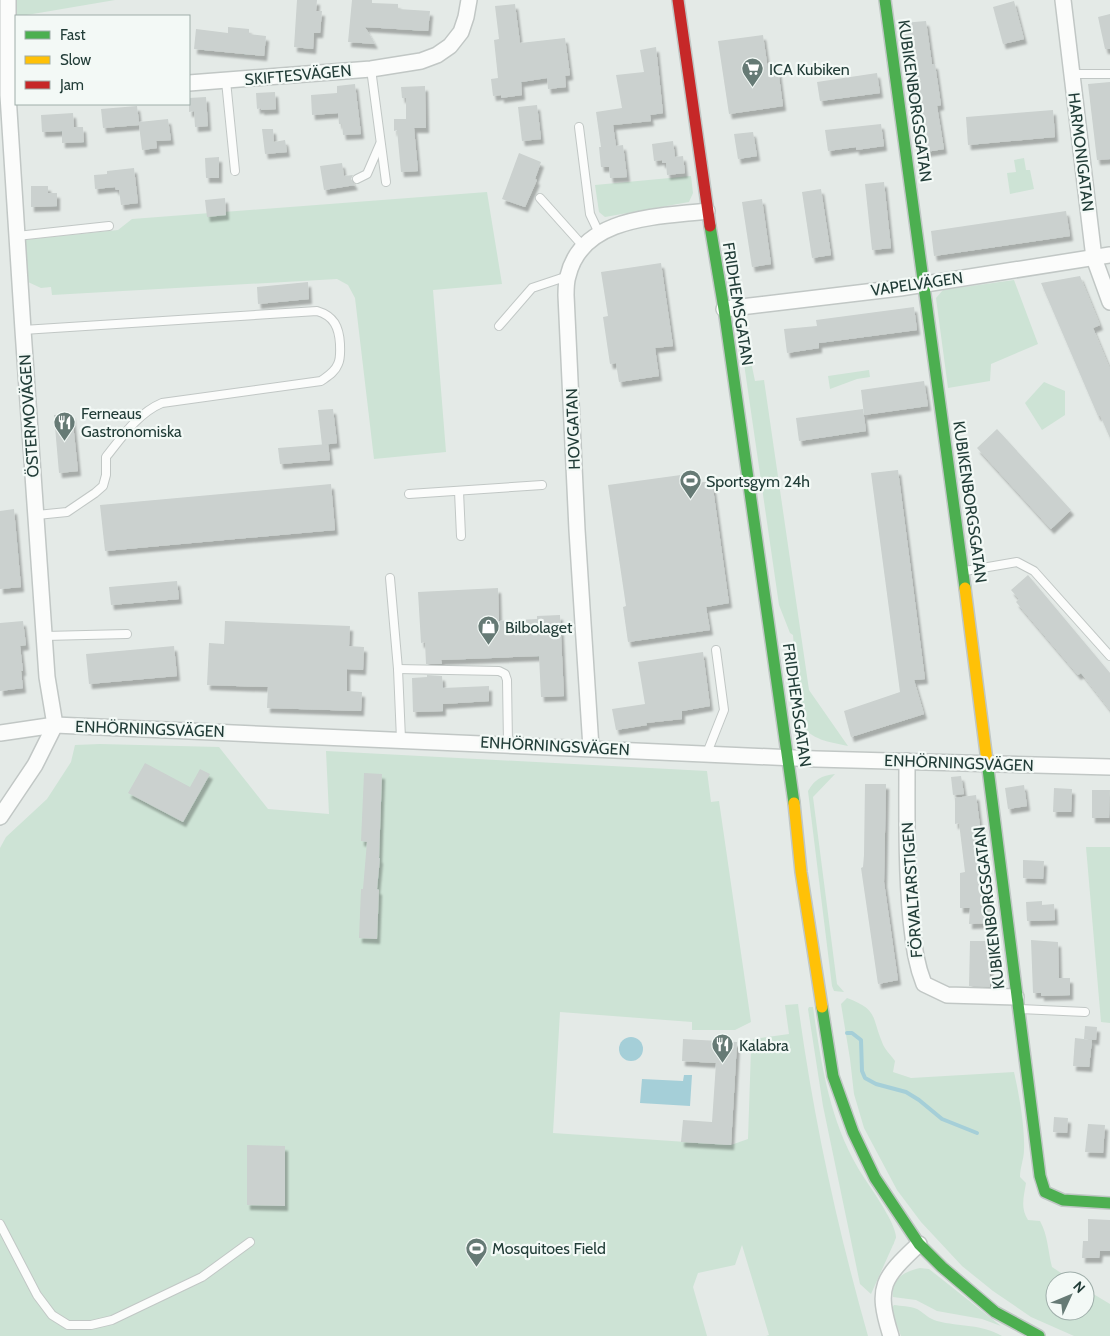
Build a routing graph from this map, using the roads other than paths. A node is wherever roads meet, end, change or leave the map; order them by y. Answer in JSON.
{"nodes":[{"id":1,"x":8,"y":0,"type":"edge"},
{"id":2,"x":469,"y":0,"type":"edge"},
{"id":3,"x":678,"y":0,"type":"edge"},
{"id":4,"x":885,"y":0,"type":"edge"},
{"id":5,"x":1063,"y":0,"type":"edge"},
{"id":6,"x":371,"y":68,"type":"junction"},
{"id":7,"x":1071,"y":74,"type":"junction"},
{"id":8,"x":1110,"y":74,"type":"edge"},
{"id":9,"x":226,"y":80,"type":"junction"},
{"id":10,"x":190,"y":83,"type":"edge"},
{"id":11,"x":12,"y":95,"type":"edge"},
{"id":12,"x":579,"y":127,"type":"dead end"},
{"id":13,"x":380,"y":144,"type":"junction"},
{"id":14,"x":235,"y":171,"type":"dead end"},
{"id":15,"x":357,"y":179,"type":"dead end"},
{"id":16,"x":386,"y":182,"type":"dead end"},
{"id":17,"x":540,"y":198,"type":"dead end"},
{"id":18,"x":707,"y":211,"type":"junction"},
{"id":19,"x":109,"y":226,"type":"dead end"},
{"id":20,"x":599,"y":233,"type":"junction"},
{"id":21,"x":17,"y":236,"type":"junction"},
{"id":22,"x":583,"y":246,"type":"junction"},
{"id":23,"x":1110,"y":255,"type":"edge"},
{"id":24,"x":1094,"y":258,"type":"junction"},
{"id":25,"x":568,"y":276,"type":"junction"},
{"id":26,"x":925,"y":283,"type":"junction"},
{"id":27,"x":1110,"y":302,"type":"edge"},
{"id":28,"x":724,"y":309,"type":"junction"},
{"id":29,"x":499,"y":326,"type":"dead end"},
{"id":30,"x":22,"y":330,"type":"junction"},
{"id":31,"x":542,"y":485,"type":"dead end"},
{"id":32,"x":459,"y":491,"type":"junction"},
{"id":33,"x":409,"y":494,"type":"dead end"},
{"id":34,"x":37,"y":515,"type":"junction"},
{"id":35,"x":461,"y":536,"type":"dead end"},
{"id":36,"x":963,"y":571,"type":"junction"},
{"id":37,"x":390,"y":578,"type":"dead end"},
{"id":38,"x":127,"y":634,"type":"dead end"},
{"id":39,"x":45,"y":636,"type":"junction"},
{"id":40,"x":716,"y":650,"type":"dead end"},
{"id":41,"x":1110,"y":656,"type":"edge"},
{"id":42,"x":398,"y":669,"type":"junction"},
{"id":43,"x":55,"y":725,"type":"junction"},
{"id":44,"x":0,"y":733,"type":"edge"},
{"id":45,"x":400,"y":739,"type":"junction"},
{"id":46,"x":508,"y":744,"type":"junction"},
{"id":47,"x":591,"y":748,"type":"junction"},
{"id":48,"x":707,"y":753,"type":"junction"},
{"id":49,"x":788,"y":757,"type":"junction"},
{"id":50,"x":906,"y":761,"type":"junction"},
{"id":51,"x":988,"y":764,"type":"junction"},
{"id":52,"x":1110,"y":767,"type":"edge"},
{"id":53,"x":0,"y":817,"type":"edge"},
{"id":54,"x":1017,"y":1003,"type":"junction"},
{"id":55,"x":1085,"y":1012,"type":"dead end"},
{"id":56,"x":1110,"y":1203,"type":"edge"},
{"id":57,"x":0,"y":1224,"type":"edge"},
{"id":58,"x":250,"y":1242,"type":"dead end"},
{"id":59,"x":919,"y":1244,"type":"junction"},
{"id":60,"x":891,"y":1336,"type":"edge"},
{"id":61,"x":1039,"y":1336,"type":"edge"}],
"edges":[{"from":1,"to":11,"type":"street","name":"ÖSTERMOVÄGEN"},
{"from":2,"to":6,"type":"street","name":"SKIFTESVÄGEN"},
{"from":3,"to":18,"type":"street","name":"FRIDHEMSGATAN"},
{"from":4,"to":26,"type":"street","name":"KUBIKENBORGSGATAN"},
{"from":5,"to":7,"type":"street","name":"HARMONIGATAN"},
{"from":6,"to":9,"type":"street","name":"SKIFTESVÄGEN"},
{"from":6,"to":13,"type":"lane","name":"SKIFTESVÄGEN"},
{"from":7,"to":8,"type":"lane"},
{"from":7,"to":24,"type":"street","name":"HARMONIGATAN"},
{"from":9,"to":10,"type":"street","name":"SKIFTESVÄGEN"},
{"from":9,"to":14,"type":"lane","name":"SKIFTESVÄGEN"},
{"from":11,"to":21,"type":"street","name":"ÖSTERMOVÄGEN"},
{"from":12,"to":20,"type":"lane"},
{"from":13,"to":15,"type":"lane"},
{"from":13,"to":16,"type":"lane","name":"SKIFTESVÄGEN"},
{"from":17,"to":22,"type":"lane"},
{"from":18,"to":20,"type":"street","name":"HOVGATAN"},
{"from":18,"to":28,"type":"street","name":"FRIDHEMSGATAN"},
{"from":19,"to":21,"type":"lane"},
{"from":20,"to":22,"type":"street","name":"HOVGATAN"},
{"from":21,"to":30,"type":"street","name":"ÖSTERMOVÄGEN"},
{"from":22,"to":25,"type":"street","name":"HOVGATAN"},
{"from":23,"to":24,"type":"street","name":"VAPELVÄGEN"},
{"from":24,"to":26,"type":"street","name":"VAPELVÄGEN"},
{"from":24,"to":27,"type":"street","name":"HARMONIGATAN"},
{"from":25,"to":29,"type":"lane"},
{"from":25,"to":47,"type":"street","name":"HOVGATAN"},
{"from":26,"to":28,"type":"street","name":"VAPELVÄGEN"},
{"from":26,"to":36,"type":"street","name":"KUBIKENBORGSGATAN"},
{"from":28,"to":49,"type":"street","name":"FRIDHEMSGATAN"},
{"from":30,"to":34,"type":"street","name":"ÖSTERMOVÄGEN"},
{"from":30,"to":34,"type":"lane"},
{"from":31,"to":32,"type":"lane"},
{"from":32,"to":33,"type":"lane"},
{"from":32,"to":35,"type":"lane"},
{"from":34,"to":39,"type":"street","name":"ÖSTERMOVÄGEN"},
{"from":36,"to":41,"type":"lane"},
{"from":36,"to":51,"type":"street","name":"KUBIKENBORGSGATAN"},
{"from":37,"to":42,"type":"lane"},
{"from":38,"to":39,"type":"lane"},
{"from":39,"to":43,"type":"street","name":"ÖSTERMOVÄGEN"},
{"from":40,"to":48,"type":"lane"},
{"from":42,"to":45,"type":"lane"},
{"from":42,"to":46,"type":"lane"},
{"from":43,"to":44,"type":"street","name":"ENHÖRNINGSVÄGEN"},
{"from":43,"to":45,"type":"street","name":"ENHÖRNINGSVÄGEN"},
{"from":43,"to":53,"type":"street"},
{"from":45,"to":46,"type":"street","name":"ENHÖRNINGSVÄGEN"},
{"from":46,"to":47,"type":"street","name":"ENHÖRNINGSVÄGEN"},
{"from":47,"to":48,"type":"street","name":"ENHÖRNINGSVÄGEN"},
{"from":48,"to":49,"type":"street","name":"ENHÖRNINGSVÄGEN"},
{"from":49,"to":50,"type":"street","name":"ENHÖRNINGSVÄGEN"},
{"from":49,"to":59,"type":"street","name":"FRIDHEMSGATAN"},
{"from":50,"to":51,"type":"street","name":"ENHÖRNINGSVÄGEN"},
{"from":50,"to":54,"type":"street","name":"FÖRVALTARSTIGEN"},
{"from":51,"to":52,"type":"street","name":"ENHÖRNINGSVÄGEN"},
{"from":51,"to":54,"type":"street","name":"KUBIKENBORGSGATAN"},
{"from":54,"to":55,"type":"lane","name":"KUBIKENBORGSGATAN"},
{"from":54,"to":56,"type":"street","name":"KUBIKENBORGSGATAN"},
{"from":57,"to":58,"type":"lane"},
{"from":59,"to":60,"type":"street"},
{"from":59,"to":61,"type":"street","name":"FRIDHEMSGATAN"}]}
